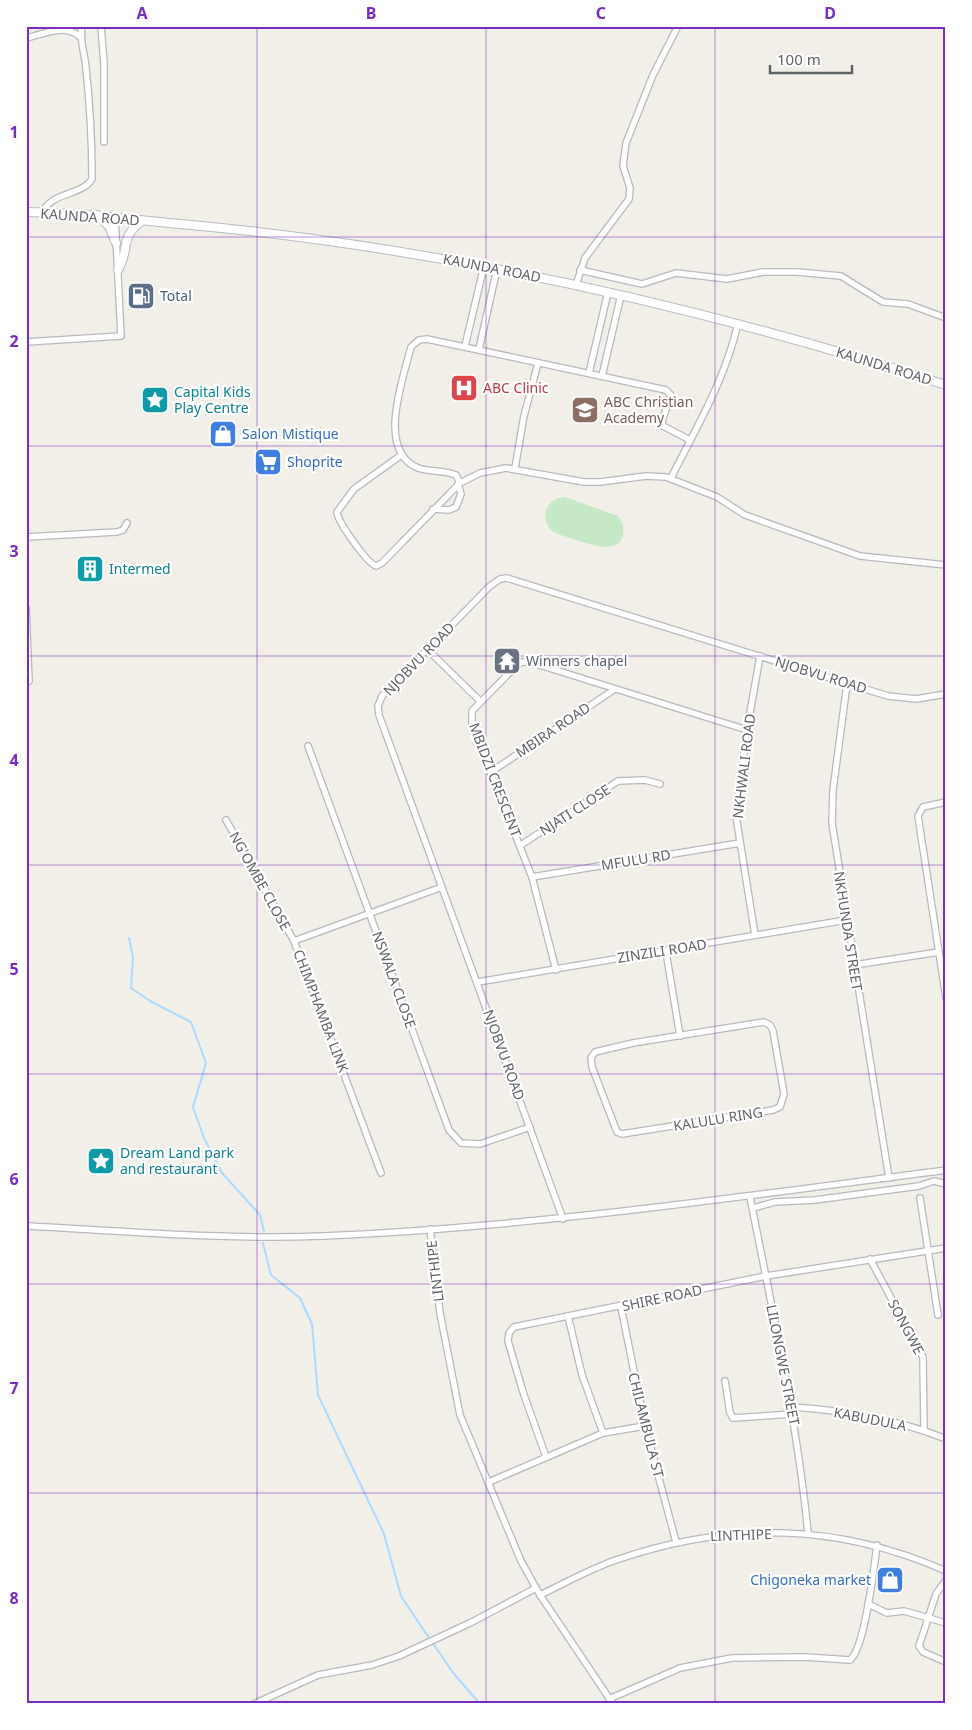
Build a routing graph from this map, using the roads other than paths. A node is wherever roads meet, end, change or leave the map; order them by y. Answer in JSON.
{"nodes":[{"id":1,"x":82,"y":26,"type":"edge"},
{"id":2,"x":101,"y":26,"type":"edge"},
{"id":3,"x":678,"y":26,"type":"edge"},
{"id":4,"x":80,"y":37,"type":"junction"},
{"id":5,"x":26,"y":38,"type":"edge"},
{"id":6,"x":104,"y":142,"type":"dead end"},
{"id":7,"x":26,"y":212,"type":"edge"},
{"id":8,"x":43,"y":213,"type":"junction"},
{"id":9,"x":96,"y":215,"type":"junction"},
{"id":10,"x":115,"y":217,"type":"junction"},
{"id":11,"x":142,"y":221,"type":"junction"},
{"id":12,"x":116,"y":244,"type":"junction"},
{"id":13,"x":484,"y":266,"type":"junction"},
{"id":14,"x":497,"y":269,"type":"junction"},
{"id":15,"x":118,"y":270,"type":"junction"},
{"id":16,"x":580,"y":270,"type":"junction"},
{"id":17,"x":576,"y":285,"type":"junction"},
{"id":18,"x":608,"y":292,"type":"junction"},
{"id":19,"x":621,"y":294,"type":"junction"},
{"id":20,"x":946,"y":318,"type":"edge"},
{"id":21,"x":738,"y":323,"type":"junction"},
{"id":22,"x":26,"y":342,"type":"edge"},
{"id":23,"x":465,"y":346,"type":"junction"},
{"id":24,"x":479,"y":349,"type":"junction"},
{"id":25,"x":538,"y":363,"type":"junction"},
{"id":26,"x":590,"y":373,"type":"junction"},
{"id":27,"x":602,"y":376,"type":"junction"},
{"id":28,"x":946,"y":385,"type":"edge"},
{"id":29,"x":690,"y":440,"type":"junction"},
{"id":30,"x":400,"y":456,"type":"junction"},
{"id":31,"x":515,"y":468,"type":"junction"},
{"id":32,"x":671,"y":478,"type":"junction"},
{"id":33,"x":459,"y":483,"type":"junction"},
{"id":34,"x":433,"y":509,"type":"junction"},
{"id":35,"x":127,"y":523,"type":"dead end"},
{"id":36,"x":26,"y":537,"type":"edge"},
{"id":37,"x":946,"y":565,"type":"edge"},
{"id":38,"x":26,"y":608,"type":"edge"},
{"id":39,"x":428,"y":650,"type":"junction"},
{"id":40,"x":760,"y":656,"type":"junction"},
{"id":41,"x":29,"y":681,"type":"dead end"},
{"id":42,"x":847,"y":684,"type":"junction"},
{"id":43,"x":615,"y":689,"type":"junction"},
{"id":44,"x":946,"y":694,"type":"edge"},
{"id":45,"x":480,"y":701,"type":"junction"},
{"id":46,"x":747,"y":730,"type":"junction"},
{"id":47,"x":308,"y":746,"type":"dead end"},
{"id":48,"x":491,"y":772,"type":"junction"},
{"id":49,"x":660,"y":784,"type":"dead end"},
{"id":50,"x":946,"y":802,"type":"edge"},
{"id":51,"x":226,"y":820,"type":"dead end"},
{"id":52,"x":740,"y":843,"type":"junction"},
{"id":53,"x":521,"y":845,"type":"junction"},
{"id":54,"x":532,"y":877,"type":"junction"},
{"id":55,"x":442,"y":887,"type":"junction"},
{"id":56,"x":370,"y":913,"type":"junction"},
{"id":57,"x":846,"y":920,"type":"junction"},
{"id":58,"x":755,"y":935,"type":"junction"},
{"id":59,"x":294,"y":941,"type":"junction"},
{"id":60,"x":666,"y":952,"type":"junction"},
{"id":61,"x":939,"y":952,"type":"junction"},
{"id":62,"x":854,"y":965,"type":"junction"},
{"id":63,"x":556,"y":970,"type":"junction"},
{"id":64,"x":478,"y":982,"type":"junction"},
{"id":65,"x":946,"y":998,"type":"edge"},
{"id":66,"x":680,"y":1036,"type":"junction"},
{"id":67,"x":530,"y":1127,"type":"junction"},
{"id":68,"x":946,"y":1170,"type":"edge"},
{"id":69,"x":381,"y":1173,"type":"dead end"},
{"id":70,"x":889,"y":1178,"type":"junction"},
{"id":71,"x":946,"y":1184,"type":"edge"},
{"id":72,"x":750,"y":1197,"type":"junction"},
{"id":73,"x":920,"y":1198,"type":"dead end"},
{"id":74,"x":753,"y":1208,"type":"junction"},
{"id":75,"x":563,"y":1219,"type":"junction"},
{"id":76,"x":26,"y":1226,"type":"edge"},
{"id":77,"x":430,"y":1229,"type":"junction"},
{"id":78,"x":946,"y":1248,"type":"edge"},
{"id":79,"x":928,"y":1250,"type":"junction"},
{"id":80,"x":870,"y":1260,"type":"junction"},
{"id":81,"x":766,"y":1276,"type":"junction"},
{"id":82,"x":621,"y":1307,"type":"junction"},
{"id":83,"x":938,"y":1315,"type":"dead end"},
{"id":84,"x":568,"y":1316,"type":"junction"},
{"id":85,"x":725,"y":1381,"type":"dead end"},
{"id":86,"x":792,"y":1407,"type":"junction"},
{"id":87,"x":793,"y":1414,"type":"junction"},
{"id":88,"x":645,"y":1426,"type":"junction"},
{"id":89,"x":924,"y":1430,"type":"junction"},
{"id":90,"x":603,"y":1433,"type":"junction"},
{"id":91,"x":946,"y":1439,"type":"edge"},
{"id":92,"x":546,"y":1456,"type":"junction"},
{"id":93,"x":489,"y":1482,"type":"junction"},
{"id":94,"x":808,"y":1533,"type":"junction"},
{"id":95,"x":676,"y":1542,"type":"junction"},
{"id":96,"x":877,"y":1545,"type":"junction"},
{"id":97,"x":946,"y":1571,"type":"edge"},
{"id":98,"x":946,"y":1580,"type":"edge"},
{"id":99,"x":536,"y":1588,"type":"junction"},
{"id":100,"x":540,"y":1594,"type":"junction"},
{"id":101,"x":868,"y":1604,"type":"junction"},
{"id":102,"x":928,"y":1617,"type":"junction"},
{"id":103,"x":946,"y":1623,"type":"edge"},
{"id":104,"x":946,"y":1662,"type":"edge"},
{"id":105,"x":611,"y":1701,"type":"edge"},
{"id":106,"x":254,"y":1704,"type":"edge"}],
"edges":[{"from":1,"to":4,"type":"street"},
{"from":2,"to":6,"type":"street"},
{"from":3,"to":16,"type":"street"},
{"from":4,"to":5,"type":"street"},
{"from":4,"to":8,"type":"street"},
{"from":7,"to":8,"type":"main road","name":"KAUNDA ROAD"},
{"from":8,"to":9,"type":"main road","name":"KAUNDA ROAD"},
{"from":9,"to":10,"type":"main road","name":"KAUNDA ROAD"},
{"from":9,"to":12,"type":"main road"},
{"from":10,"to":11,"type":"main road","name":"KAUNDA ROAD"},
{"from":10,"to":12,"type":"street"},
{"from":11,"to":13,"type":"main road","name":"KAUNDA ROAD"},
{"from":11,"to":15,"type":"main road"},
{"from":12,"to":15,"type":"street"},
{"from":13,"to":14,"type":"main road","name":"KAUNDA ROAD"},
{"from":13,"to":23,"type":"street"},
{"from":14,"to":17,"type":"main road","name":"KAUNDA ROAD"},
{"from":14,"to":24,"type":"street"},
{"from":15,"to":22,"type":"street"},
{"from":16,"to":17,"type":"street"},
{"from":16,"to":20,"type":"street"},
{"from":17,"to":18,"type":"main road","name":"KAUNDA ROAD"},
{"from":18,"to":19,"type":"main road","name":"KAUNDA ROAD"},
{"from":18,"to":26,"type":"street"},
{"from":19,"to":21,"type":"main road","name":"KAUNDA ROAD"},
{"from":19,"to":27,"type":"street"},
{"from":21,"to":28,"type":"main road","name":"KAUNDA ROAD"},
{"from":21,"to":29,"type":"street"},
{"from":23,"to":24,"type":"street"},
{"from":23,"to":30,"type":"street"},
{"from":24,"to":25,"type":"street"},
{"from":25,"to":26,"type":"street"},
{"from":25,"to":31,"type":"street"},
{"from":26,"to":27,"type":"street"},
{"from":27,"to":29,"type":"street"},
{"from":29,"to":32,"type":"street"},
{"from":30,"to":33,"type":"street"},
{"from":30,"to":34,"type":"street"},
{"from":31,"to":32,"type":"street"},
{"from":31,"to":33,"type":"street"},
{"from":32,"to":37,"type":"street"},
{"from":33,"to":34,"type":"street"},
{"from":33,"to":34,"type":"street"},
{"from":35,"to":36,"type":"street"},
{"from":38,"to":41,"type":"street"},
{"from":39,"to":40,"type":"street","name":"NJOBVU ROAD"},
{"from":39,"to":45,"type":"street"},
{"from":39,"to":55,"type":"street","name":"NJOBVU ROAD"},
{"from":40,"to":42,"type":"street","name":"NJOBVU ROAD"},
{"from":40,"to":46,"type":"street","name":"NKHWALI ROAD"},
{"from":42,"to":44,"type":"street","name":"NJOBVU ROAD"},
{"from":42,"to":57,"type":"street","name":"NKHUNDA STREET"},
{"from":43,"to":45,"type":"street","name":"MBIDZI CRESCENT"},
{"from":43,"to":46,"type":"street","name":"MBIDZI CRESCENT"},
{"from":43,"to":48,"type":"street","name":"MBIRA ROAD"},
{"from":45,"to":48,"type":"street","name":"MBIDZI CRESCENT"},
{"from":46,"to":52,"type":"street","name":"NKHWALI ROAD"},
{"from":47,"to":56,"type":"street","name":"NSWALA CLOSE"},
{"from":48,"to":53,"type":"street","name":"MBIDZI CRESCENT"},
{"from":49,"to":53,"type":"street","name":"NJATI CLOSE"},
{"from":50,"to":61,"type":"street"},
{"from":51,"to":59,"type":"street","name":"NG'OMBE CLOSE"},
{"from":52,"to":54,"type":"street","name":"MFULU RD"},
{"from":52,"to":58,"type":"street","name":"NKHWALI ROAD"},
{"from":53,"to":54,"type":"street","name":"MBIDZI CRESCENT"},
{"from":54,"to":63,"type":"street","name":"MBIDZI CRESCENT"},
{"from":55,"to":56,"type":"street","name":"CHIMPHAMBA LINK"},
{"from":55,"to":64,"type":"street","name":"NJOBVU ROAD"},
{"from":56,"to":59,"type":"street","name":"CHIMPHAMBA LINK"},
{"from":56,"to":67,"type":"street","name":"NSWALA CLOSE"},
{"from":57,"to":58,"type":"street","name":"ZINZILI ROAD"},
{"from":57,"to":62,"type":"street","name":"NKHUNDA STREET"},
{"from":58,"to":60,"type":"street","name":"ZINZILI ROAD"},
{"from":59,"to":69,"type":"street","name":"CHIMPHAMBA LINK"},
{"from":60,"to":63,"type":"street","name":"ZINZILI ROAD"},
{"from":60,"to":66,"type":"street"},
{"from":61,"to":62,"type":"street"},
{"from":61,"to":65,"type":"street"},
{"from":62,"to":70,"type":"street","name":"NKHUNDA STREET"},
{"from":63,"to":64,"type":"street","name":"ZINZILI ROAD"},
{"from":64,"to":67,"type":"street","name":"NJOBVU ROAD"},
{"from":66,"to":66,"type":"street","name":"KALULU RING"},
{"from":67,"to":75,"type":"street","name":"NJOBVU ROAD"},
{"from":68,"to":70,"type":"street"},
{"from":70,"to":72,"type":"street"},
{"from":71,"to":74,"type":"street"},
{"from":72,"to":74,"type":"street","name":"LILONGWE STREET"},
{"from":72,"to":75,"type":"street"},
{"from":73,"to":79,"type":"street"},
{"from":74,"to":81,"type":"street","name":"LILONGWE STREET"},
{"from":75,"to":77,"type":"street"},
{"from":76,"to":77,"type":"street"},
{"from":77,"to":93,"type":"street","name":"LINTHIPE"},
{"from":78,"to":79,"type":"street","name":"SHIRE ROAD"},
{"from":79,"to":80,"type":"street","name":"SHIRE ROAD"},
{"from":79,"to":83,"type":"street"},
{"from":80,"to":81,"type":"street","name":"SHIRE ROAD"},
{"from":80,"to":89,"type":"street","name":"SONGWE"},
{"from":81,"to":82,"type":"street","name":"SHIRE ROAD"},
{"from":81,"to":86,"type":"street","name":"LILONGWE STREET"},
{"from":82,"to":84,"type":"street","name":"SHIRE ROAD"},
{"from":82,"to":88,"type":"street","name":"CHILAMBULA ST"},
{"from":84,"to":90,"type":"street"},
{"from":84,"to":92,"type":"street","name":"SHIRE ROAD"},
{"from":85,"to":87,"type":"street"},
{"from":86,"to":87,"type":"street","name":"LILONGWE STREET"},
{"from":86,"to":89,"type":"street","name":"KABUDULA"},
{"from":87,"to":94,"type":"street","name":"LILONGWE STREET"},
{"from":88,"to":90,"type":"street"},
{"from":88,"to":95,"type":"street","name":"CHILAMBULA ST"},
{"from":89,"to":91,"type":"street","name":"KABUDULA"},
{"from":90,"to":92,"type":"street"},
{"from":92,"to":93,"type":"street"},
{"from":93,"to":99,"type":"street","name":"LINTHIPE"},
{"from":94,"to":95,"type":"street","name":"LINTHIPE"},
{"from":94,"to":96,"type":"street","name":"LINTHIPE"},
{"from":95,"to":100,"type":"street","name":"LINTHIPE"},
{"from":96,"to":97,"type":"street","name":"LINTHIPE"},
{"from":96,"to":101,"type":"street"},
{"from":98,"to":102,"type":"street"},
{"from":99,"to":100,"type":"street","name":"LINTHIPE"},
{"from":99,"to":106,"type":"street"},
{"from":100,"to":105,"type":"street","name":"LINTHIPE"},
{"from":101,"to":102,"type":"street"},
{"from":101,"to":105,"type":"street"},
{"from":102,"to":103,"type":"street"},
{"from":102,"to":104,"type":"street"}]}
